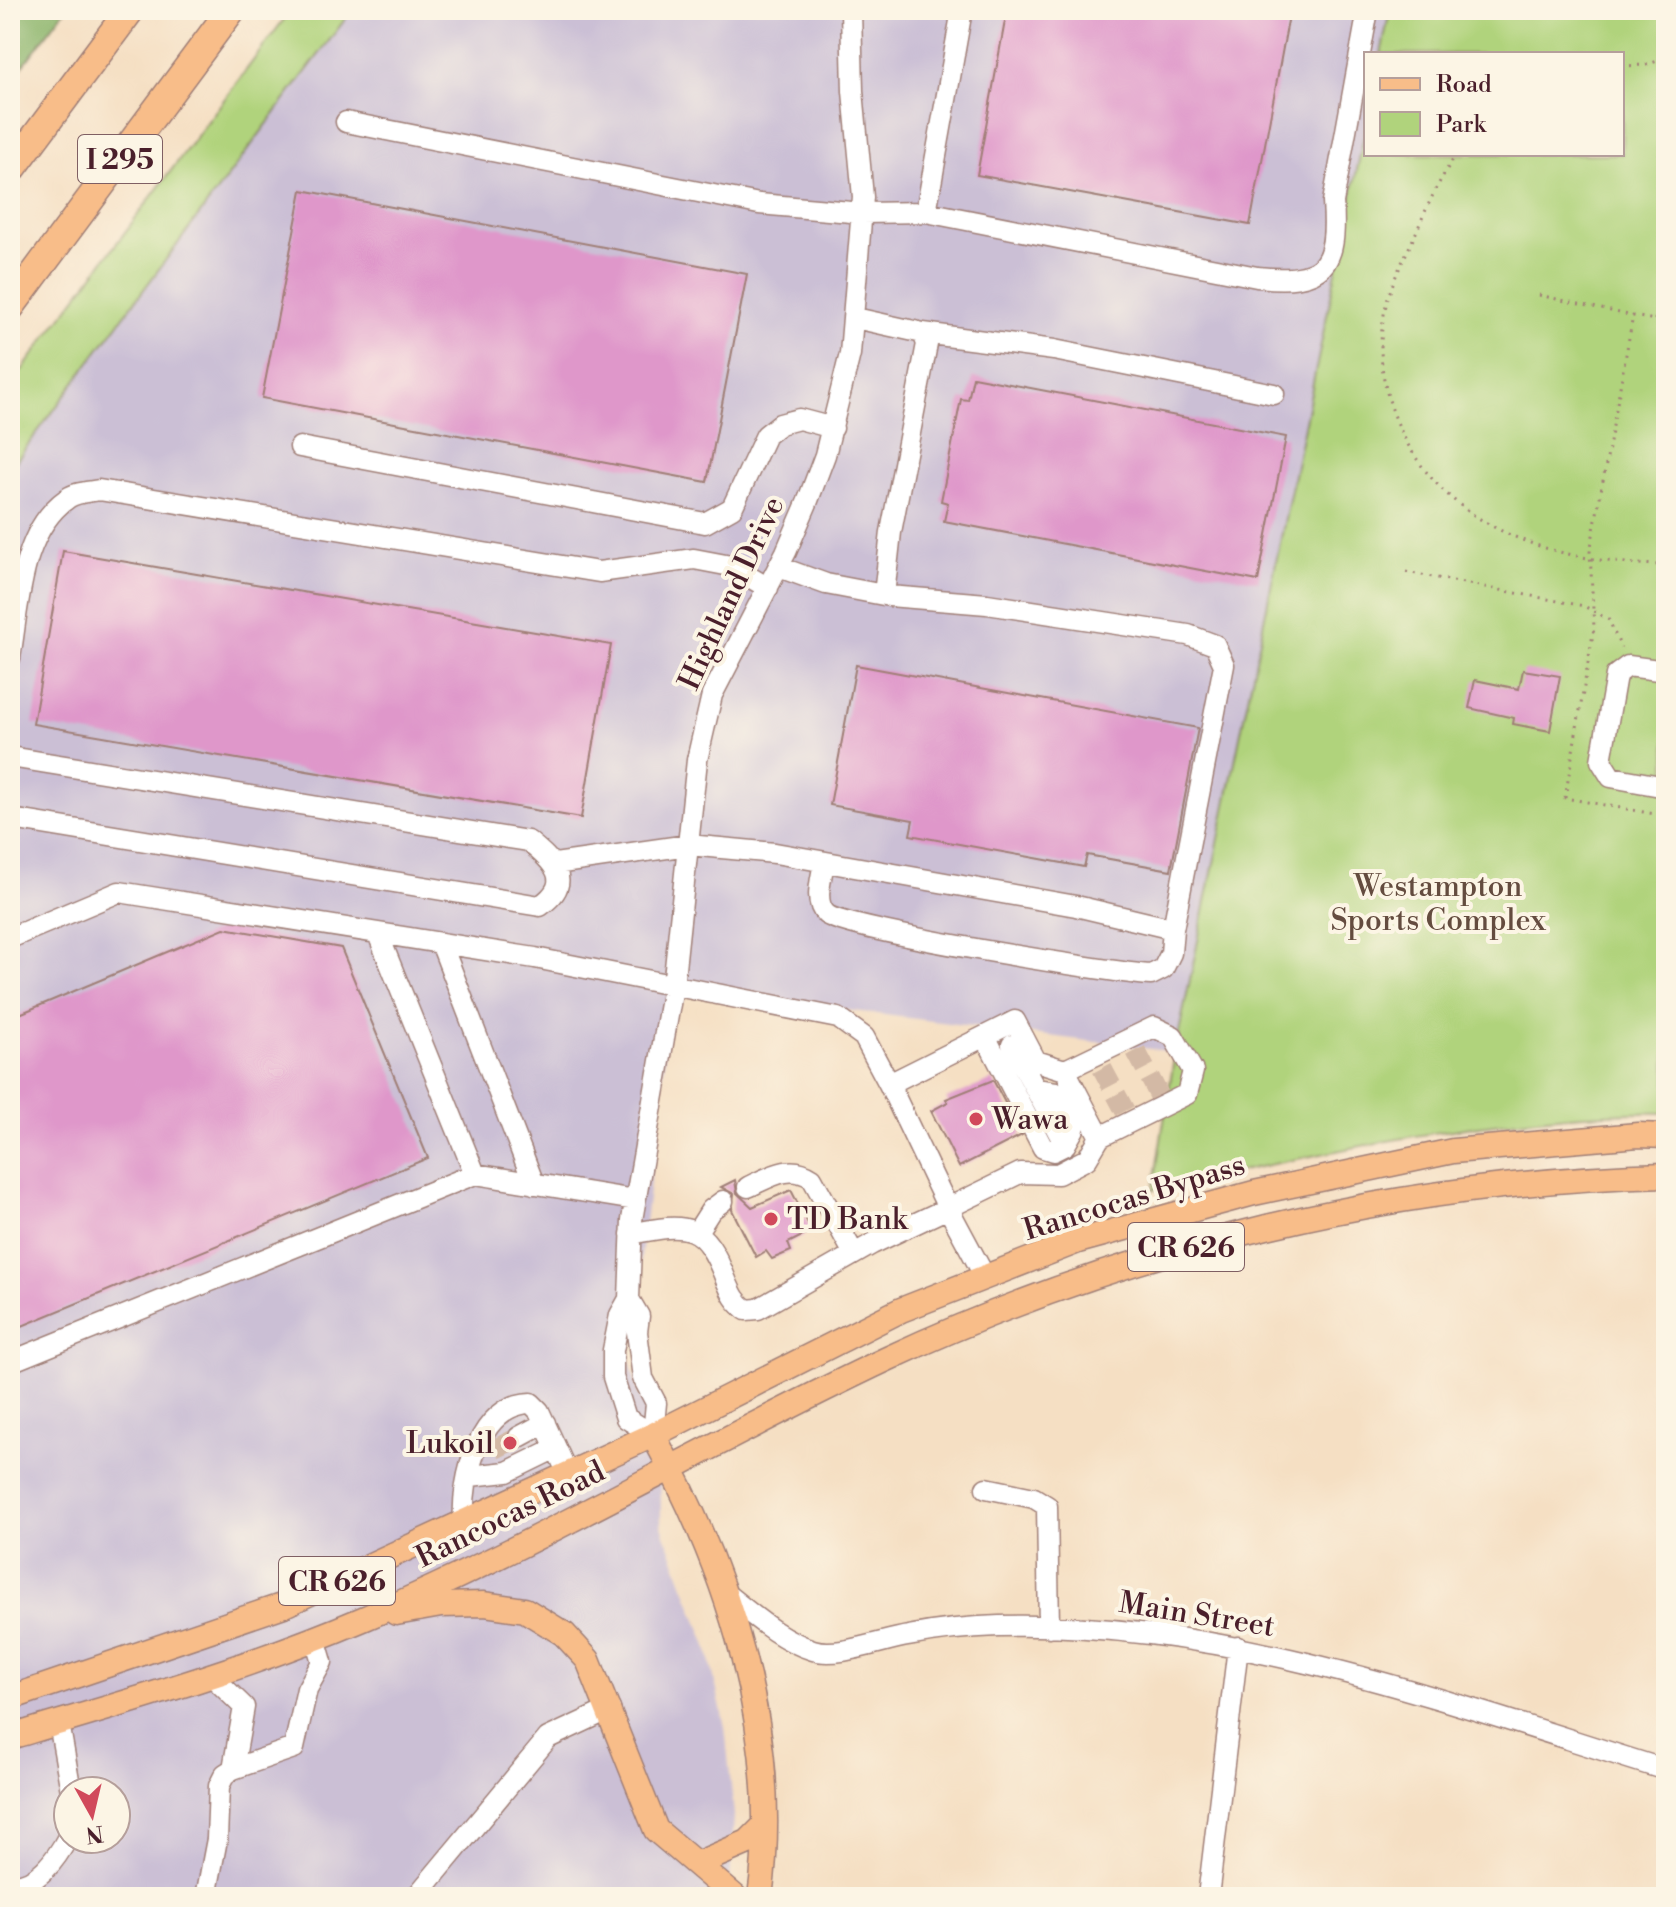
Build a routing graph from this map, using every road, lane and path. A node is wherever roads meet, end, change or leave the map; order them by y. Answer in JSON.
{"nodes":[{"id":1,"x":130,"y":10,"type":"edge"},
{"id":2,"x":231,"y":10,"type":"edge"},
{"id":3,"x":851,"y":10,"type":"edge"},
{"id":4,"x":962,"y":10,"type":"edge"},
{"id":5,"x":1368,"y":10,"type":"edge"},
{"id":6,"x":1665,"y":59,"type":"edge"},
{"id":7,"x":1624,"y":66,"type":"edge"},
{"id":8,"x":346,"y":122,"type":"dead end"},
{"id":9,"x":1456,"y":156,"type":"edge"},
{"id":10,"x":10,"y":171,"type":"edge"},
{"id":11,"x":926,"y":212,"type":"junction"},
{"id":12,"x":863,"y":213,"type":"junction"},
{"id":13,"x":1666,"y":262,"type":"edge"},
{"id":14,"x":1539,"y":295,"type":"dead end"},
{"id":15,"x":10,"y":307,"type":"edge"},
{"id":16,"x":1633,"y":316,"type":"junction"},
{"id":17,"x":855,"y":318,"type":"junction"},
{"id":18,"x":1655,"y":320,"type":"junction"},
{"id":19,"x":1666,"y":322,"type":"edge"},
{"id":20,"x":923,"y":333,"type":"junction"},
{"id":21,"x":1274,"y":394,"type":"dead end"},
{"id":22,"x":833,"y":428,"type":"junction"},
{"id":23,"x":300,"y":447,"type":"dead end"},
{"id":24,"x":1590,"y":556,"type":"junction"},
{"id":25,"x":1666,"y":565,"type":"edge"},
{"id":26,"x":779,"y":567,"type":"junction"},
{"id":27,"x":1406,"y":572,"type":"dead end"},
{"id":28,"x":768,"y":588,"type":"junction"},
{"id":29,"x":884,"y":595,"type":"junction"},
{"id":30,"x":1594,"y":610,"type":"junction"},
{"id":31,"x":10,"y":658,"type":"edge"},
{"id":32,"x":1628,"y":666,"type":"junction"},
{"id":33,"x":1666,"y":671,"type":"edge"},
{"id":34,"x":10,"y":757,"type":"edge"},
{"id":35,"x":1666,"y":787,"type":"edge"},
{"id":36,"x":10,"y":816,"type":"edge"},
{"id":37,"x":1666,"y":816,"type":"edge"},
{"id":38,"x":688,"y":845,"type":"junction"},
{"id":39,"x":824,"y":862,"type":"junction"},
{"id":40,"x":555,"y":864,"type":"junction"},
{"id":41,"x":1173,"y":929,"type":"junction"},
{"id":42,"x":378,"y":934,"type":"junction"},
{"id":43,"x":10,"y":938,"type":"edge"},
{"id":44,"x":441,"y":943,"type":"junction"},
{"id":45,"x":673,"y":987,"type":"junction"},
{"id":46,"x":994,"y":1031,"type":"junction"},
{"id":47,"x":1065,"y":1070,"type":"junction"},
{"id":48,"x":889,"y":1084,"type":"junction"},
{"id":49,"x":1666,"y":1136,"type":"edge"},
{"id":50,"x":1100,"y":1137,"type":"junction"},
{"id":51,"x":475,"y":1174,"type":"junction"},
{"id":52,"x":1666,"y":1175,"type":"edge"},
{"id":53,"x":534,"y":1184,"type":"junction"},
{"id":54,"x":748,"y":1187,"type":"dead end"},
{"id":55,"x":635,"y":1200,"type":"junction"},
{"id":56,"x":723,"y":1201,"type":"dead end"},
{"id":57,"x":948,"y":1208,"type":"junction"},
{"id":58,"x":697,"y":1232,"type":"junction"},
{"id":59,"x":631,"y":1234,"type":"junction"},
{"id":60,"x":854,"y":1254,"type":"junction"},
{"id":61,"x":985,"y":1277,"type":"junction"},
{"id":62,"x":629,"y":1299,"type":"junction"},
{"id":63,"x":10,"y":1362,"type":"edge"},
{"id":64,"x":545,"y":1423,"type":"junction"},
{"id":65,"x":653,"y":1435,"type":"junction"},
{"id":66,"x":519,"y":1437,"type":"tunnel mouth"},
{"id":67,"x":556,"y":1448,"type":"junction"},
{"id":68,"x":495,"y":1449,"type":"tunnel mouth"},
{"id":69,"x":473,"y":1467,"type":"junction"},
{"id":70,"x":672,"y":1469,"type":"junction"},
{"id":71,"x":568,"y":1474,"type":"junction"},
{"id":72,"x":986,"y":1488,"type":"dead end"},
{"id":73,"x":464,"y":1522,"type":"junction"},
{"id":74,"x":722,"y":1591,"type":"junction"},
{"id":75,"x":363,"y":1619,"type":"junction"},
{"id":76,"x":1049,"y":1627,"type":"junction"},
{"id":77,"x":315,"y":1638,"type":"junction"},
{"id":78,"x":1238,"y":1647,"type":"junction"},
{"id":79,"x":213,"y":1677,"type":"junction"},
{"id":80,"x":10,"y":1698,"type":"edge"},
{"id":81,"x":610,"y":1709,"type":"junction"},
{"id":82,"x":59,"y":1723,"type":"junction"},
{"id":83,"x":10,"y":1737,"type":"edge"},
{"id":84,"x":233,"y":1769,"type":"junction"},
{"id":85,"x":1666,"y":1770,"type":"edge"},
{"id":86,"x":68,"y":1775,"type":"edge"},
{"id":87,"x":765,"y":1825,"type":"junction"},
{"id":88,"x":59,"y":1855,"type":"edge"},
{"id":89,"x":697,"y":1864,"type":"junction"},
{"id":90,"x":10,"y":1885,"type":"edge"},
{"id":91,"x":206,"y":1897,"type":"edge"},
{"id":92,"x":416,"y":1897,"type":"edge"},
{"id":93,"x":735,"y":1897,"type":"edge"},
{"id":94,"x":760,"y":1897,"type":"edge"},
{"id":95,"x":1208,"y":1897,"type":"edge"}],
"edges":[{"from":1,"to":10,"type":"highway","number":"I 295"},
{"from":2,"to":15,"type":"highway","number":"I 295"},
{"from":3,"to":12,"type":"street","name":"Highland Drive"},
{"from":4,"to":11,"type":"street"},
{"from":5,"to":11,"type":"street"},
{"from":6,"to":7,"type":"path"},
{"from":8,"to":12,"type":"street"},
{"from":9,"to":24,"type":"path"},
{"from":11,"to":12,"type":"street"},
{"from":12,"to":17,"type":"street","name":"Highland Drive"},
{"from":13,"to":18,"type":"path"},
{"from":14,"to":16,"type":"path"},
{"from":16,"to":18,"type":"path"},
{"from":16,"to":24,"type":"path"},
{"from":17,"to":20,"type":"street"},
{"from":17,"to":22,"type":"street","name":"Highland Drive"},
{"from":18,"to":19,"type":"path"},
{"from":20,"to":21,"type":"street"},
{"from":20,"to":29,"type":"street"},
{"from":22,"to":23,"type":"street"},
{"from":22,"to":26,"type":"street","name":"Highland Drive"},
{"from":24,"to":25,"type":"path"},
{"from":24,"to":30,"type":"path"},
{"from":26,"to":28,"type":"street","name":"Highland Drive"},
{"from":26,"to":29,"type":"street"},
{"from":27,"to":30,"type":"path"},
{"from":28,"to":31,"type":"street"},
{"from":28,"to":38,"type":"street","name":"Highland Drive"},
{"from":29,"to":41,"type":"street"},
{"from":30,"to":32,"type":"path"},
{"from":30,"to":37,"type":"path"},
{"from":32,"to":33,"type":"street"},
{"from":32,"to":35,"type":"street"},
{"from":34,"to":40,"type":"street"},
{"from":36,"to":40,"type":"street"},
{"from":38,"to":39,"type":"street"},
{"from":38,"to":40,"type":"street"},
{"from":38,"to":45,"type":"street","name":"Highland Drive"},
{"from":39,"to":41,"type":"street"},
{"from":39,"to":41,"type":"street"},
{"from":42,"to":43,"type":"street"},
{"from":42,"to":44,"type":"street"},
{"from":42,"to":51,"type":"street"},
{"from":44,"to":45,"type":"street"},
{"from":44,"to":53,"type":"street"},
{"from":45,"to":48,"type":"street"},
{"from":45,"to":55,"type":"street","name":"Highland Drive"},
{"from":46,"to":46,"type":"street"},
{"from":46,"to":47,"type":"street"},
{"from":46,"to":48,"type":"street"},
{"from":47,"to":50,"type":"street"},
{"from":47,"to":50,"type":"street"},
{"from":48,"to":57,"type":"street"},
{"from":49,"to":61,"type":"main road","name":"Rancocas Bypass","number":"CR 626"},
{"from":50,"to":57,"type":"street"},
{"from":51,"to":53,"type":"street"},
{"from":51,"to":63,"type":"street"},
{"from":52,"to":70,"type":"main road","name":"Rancocas Bypass","number":"CR 626"},
{"from":53,"to":55,"type":"street"},
{"from":54,"to":60,"type":"street"},
{"from":55,"to":59,"type":"street","name":"Highland Drive"},
{"from":56,"to":58,"type":"street"},
{"from":57,"to":60,"type":"street"},
{"from":57,"to":61,"type":"street"},
{"from":58,"to":59,"type":"street"},
{"from":58,"to":60,"type":"street"},
{"from":59,"to":62,"type":"street","name":"Highland Drive"},
{"from":61,"to":65,"type":"main road","name":"Rancocas Bypass","number":"CR 626"},
{"from":62,"to":65,"type":"street","name":"Highland Drive"},
{"from":62,"to":65,"type":"street","name":"Highland Drive"},
{"from":64,"to":66,"type":"street"},
{"from":64,"to":67,"type":"street"},
{"from":64,"to":69,"type":"street"},
{"from":65,"to":70,"type":"main road"},
{"from":65,"to":71,"type":"main road","name":"Rancocas Road","number":"CR 626"},
{"from":67,"to":69,"type":"street"},
{"from":67,"to":71,"type":"street"},
{"from":68,"to":69,"type":"street"},
{"from":69,"to":73,"type":"street"},
{"from":70,"to":74,"type":"main road"},
{"from":70,"to":75,"type":"main road","name":"Rancocas Road","number":"CR 626"},
{"from":71,"to":73,"type":"main road","name":"Rancocas Road","number":"CR 626"},
{"from":72,"to":76,"type":"street"},
{"from":73,"to":80,"type":"main road","name":"Rancocas Road","number":"CR 626"},
{"from":74,"to":76,"type":"street","name":"Main Street"},
{"from":74,"to":87,"type":"main road"},
{"from":75,"to":77,"type":"main road","name":"Rancocas Road","number":"CR 626"},
{"from":75,"to":81,"type":"main road"},
{"from":76,"to":78,"type":"street","name":"Main Street"},
{"from":77,"to":79,"type":"main road","name":"Rancocas Road","number":"CR 626"},
{"from":77,"to":84,"type":"street"},
{"from":78,"to":85,"type":"street","name":"Main Street"},
{"from":78,"to":95,"type":"street"},
{"from":79,"to":82,"type":"main road","name":"Rancocas Road","number":"CR 626"},
{"from":79,"to":84,"type":"street"},
{"from":81,"to":89,"type":"main road"},
{"from":81,"to":92,"type":"street"},
{"from":82,"to":83,"type":"main road","name":"Rancocas Road","number":"CR 626"},
{"from":82,"to":86,"type":"street"},
{"from":84,"to":91,"type":"street"},
{"from":87,"to":89,"type":"main road"},
{"from":87,"to":94,"type":"main road"},
{"from":88,"to":90,"type":"street"},
{"from":89,"to":93,"type":"main road"}]}
